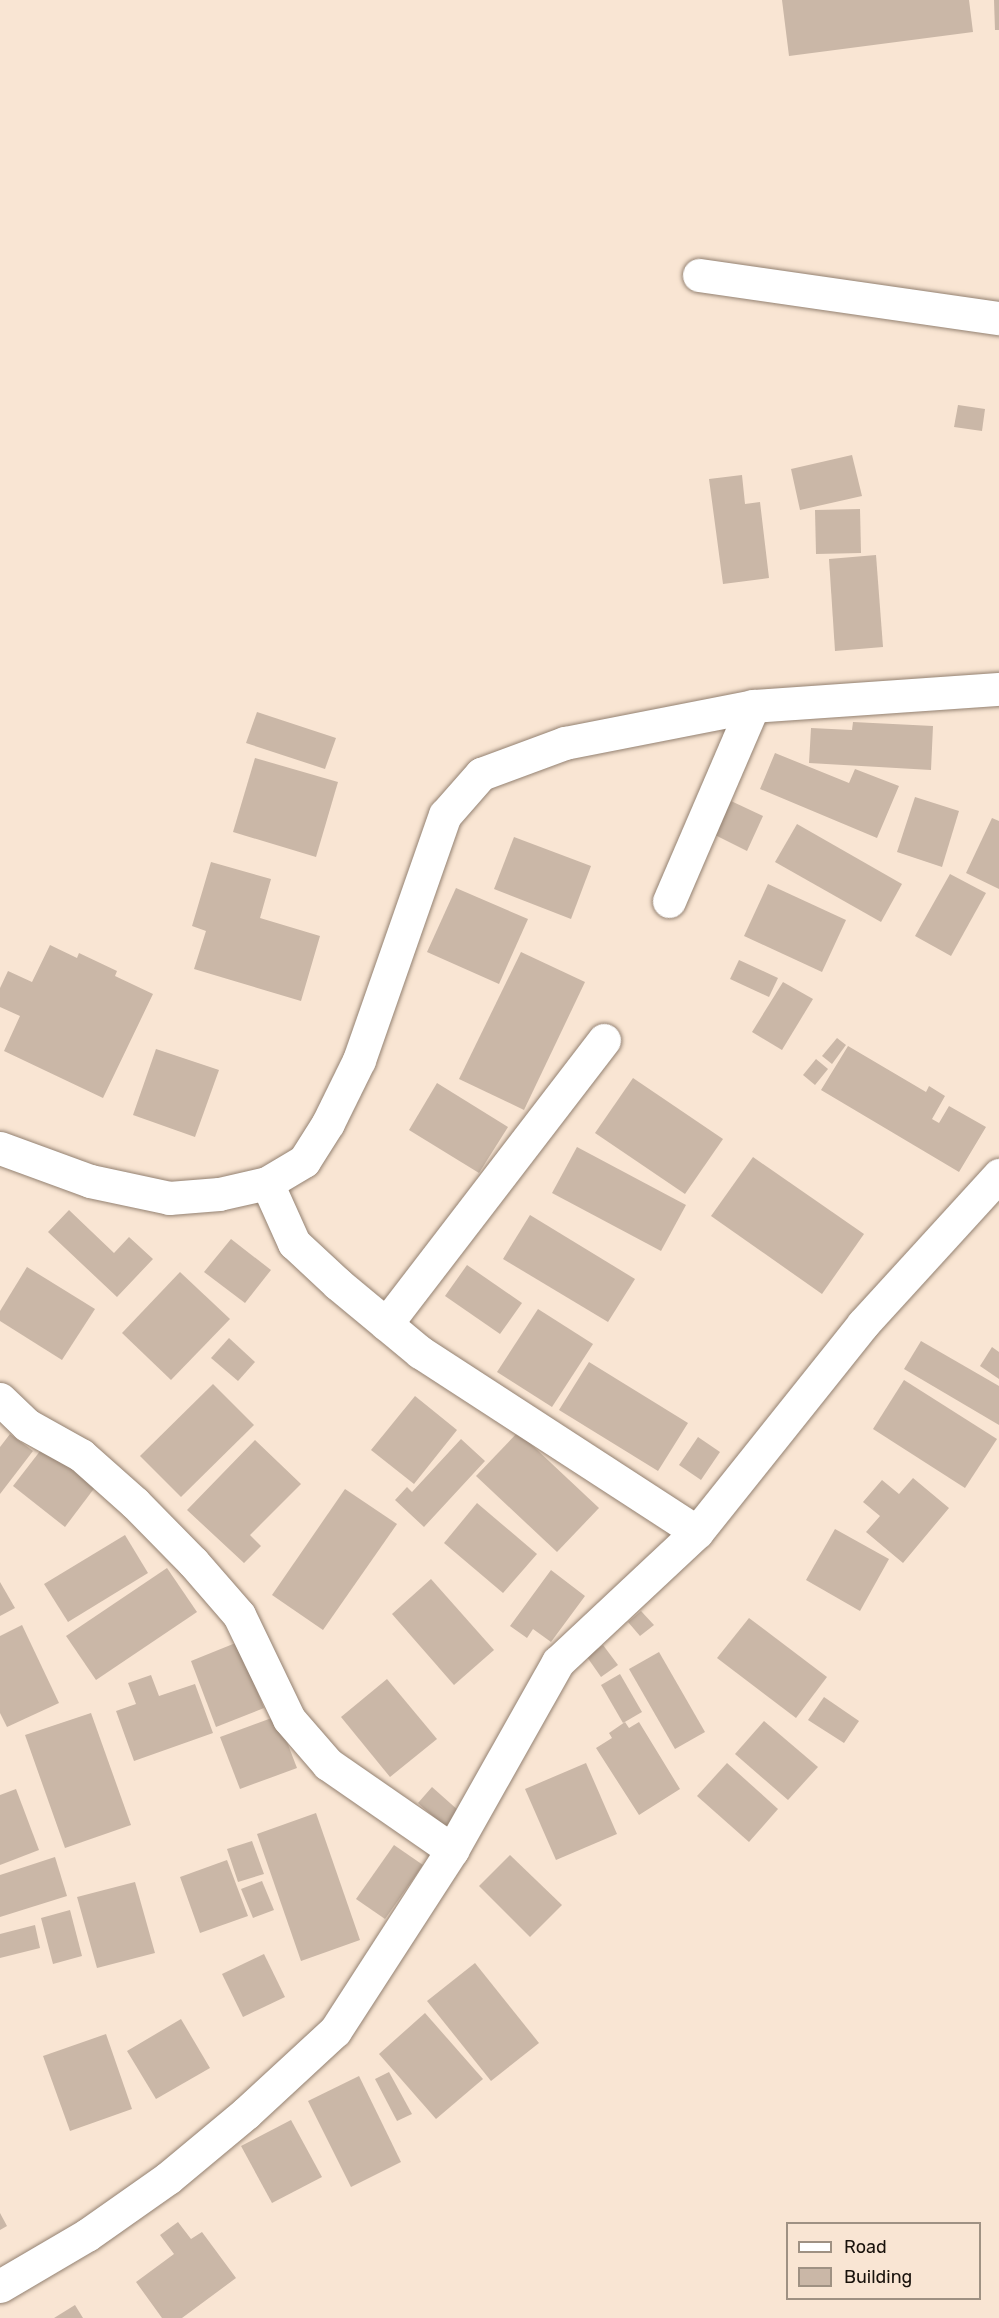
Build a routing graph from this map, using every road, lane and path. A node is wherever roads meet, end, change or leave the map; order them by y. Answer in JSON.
{"nodes":[{"id":1,"x":699,"y":275,"type":"dead end"},
{"id":2,"x":999,"y":318,"type":"edge"},
{"id":3,"x":999,"y":689,"type":"edge"},
{"id":4,"x":753,"y":706,"type":"junction"},
{"id":5,"x":669,"y":901,"type":"dead end"},
{"id":6,"x":604,"y":1040,"type":"dead end"},
{"id":7,"x":0,"y":1148,"type":"edge"},
{"id":8,"x":999,"y":1175,"type":"edge"},
{"id":9,"x":267,"y":1183,"type":"junction"},
{"id":10,"x":386,"y":1324,"type":"junction"},
{"id":11,"x":0,"y":1399,"type":"edge"},
{"id":12,"x":697,"y":1532,"type":"junction"},
{"id":13,"x":452,"y":1850,"type":"junction"},
{"id":14,"x":0,"y":2286,"type":"edge"}],
"edges":[{"from":1,"to":2,"type":"street"},
{"from":3,"to":4,"type":"street"},
{"from":4,"to":5,"type":"street"},
{"from":4,"to":9,"type":"street"},
{"from":6,"to":10,"type":"street"},
{"from":7,"to":9,"type":"street"},
{"from":8,"to":12,"type":"street"},
{"from":9,"to":10,"type":"street"},
{"from":10,"to":12,"type":"street"},
{"from":11,"to":13,"type":"street"},
{"from":12,"to":13,"type":"street"},
{"from":13,"to":14,"type":"street"}]}
